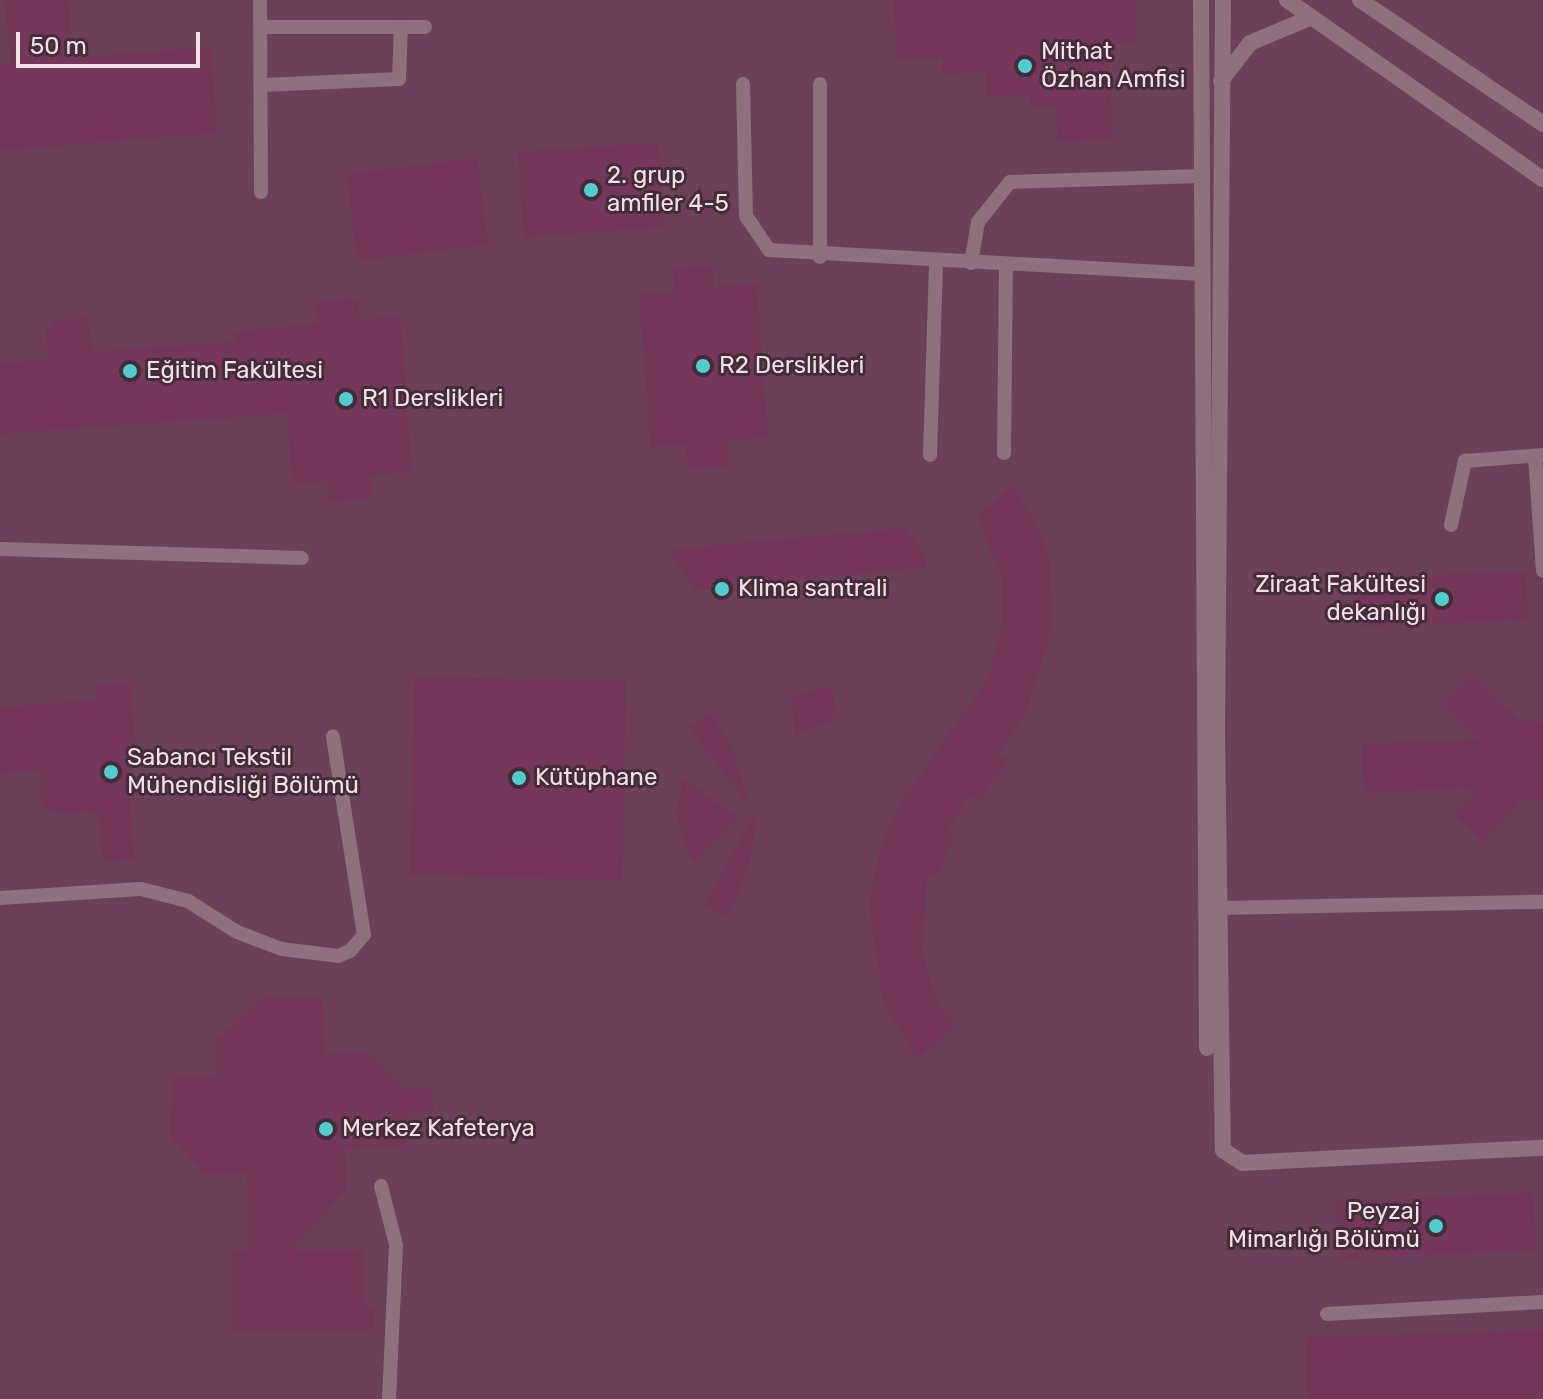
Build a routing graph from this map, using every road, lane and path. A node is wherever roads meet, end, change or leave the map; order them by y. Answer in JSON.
{"nodes":[{"id":1,"x":260,"y":0,"type":"edge"},
{"id":2,"x":1201,"y":0,"type":"edge"},
{"id":3,"x":1223,"y":0,"type":"edge"},
{"id":4,"x":1287,"y":0,"type":"edge"},
{"id":5,"x":1360,"y":0,"type":"edge"},
{"id":6,"x":1312,"y":17,"type":"junction"},
{"id":7,"x":261,"y":27,"type":"junction"},
{"id":8,"x":401,"y":27,"type":"junction"},
{"id":9,"x":425,"y":27,"type":"dead end"},
{"id":10,"x":1221,"y":81,"type":"junction"},
{"id":11,"x":743,"y":84,"type":"dead end"},
{"id":12,"x":820,"y":84,"type":"dead end"},
{"id":13,"x":262,"y":85,"type":"junction"},
{"id":14,"x":1543,"y":124,"type":"edge"},
{"id":15,"x":1201,"y":176,"type":"junction"},
{"id":16,"x":1543,"y":179,"type":"edge"},
{"id":17,"x":261,"y":192,"type":"dead end"},
{"id":18,"x":820,"y":257,"type":"junction"},
{"id":19,"x":936,"y":261,"type":"junction"},
{"id":20,"x":971,"y":263,"type":"junction"},
{"id":21,"x":1006,"y":264,"type":"junction"},
{"id":22,"x":1200,"y":274,"type":"junction"},
{"id":23,"x":1004,"y":453,"type":"dead end"},
{"id":24,"x":930,"y":455,"type":"dead end"},
{"id":25,"x":1539,"y":455,"type":"edge"},
{"id":26,"x":1451,"y":525,"type":"dead end"},
{"id":27,"x":0,"y":549,"type":"edge"},
{"id":28,"x":302,"y":558,"type":"dead end"},
{"id":29,"x":1543,"y":571,"type":"edge"},
{"id":30,"x":333,"y":736,"type":"dead end"},
{"id":31,"x":0,"y":898,"type":"edge"},
{"id":32,"x":1543,"y":902,"type":"edge"},
{"id":33,"x":1218,"y":908,"type":"junction"},
{"id":34,"x":1207,"y":1048,"type":"dead end"},
{"id":35,"x":1543,"y":1148,"type":"edge"},
{"id":36,"x":381,"y":1186,"type":"dead end"},
{"id":37,"x":1543,"y":1302,"type":"edge"},
{"id":38,"x":1327,"y":1314,"type":"dead end"},
{"id":39,"x":389,"y":1399,"type":"edge"}],
"edges":[{"from":1,"to":7,"type":"lane"},
{"from":2,"to":15,"type":"street"},
{"from":3,"to":10,"type":"street"},
{"from":4,"to":6,"type":"street"},
{"from":5,"to":14,"type":"street"},
{"from":6,"to":10,"type":"street"},
{"from":6,"to":16,"type":"street"},
{"from":7,"to":8,"type":"lane"},
{"from":7,"to":13,"type":"lane"},
{"from":8,"to":9,"type":"lane"},
{"from":8,"to":13,"type":"lane"},
{"from":10,"to":33,"type":"street"},
{"from":11,"to":18,"type":"lane"},
{"from":12,"to":18,"type":"lane"},
{"from":13,"to":17,"type":"lane"},
{"from":15,"to":20,"type":"lane"},
{"from":15,"to":22,"type":"street"},
{"from":18,"to":19,"type":"lane"},
{"from":19,"to":20,"type":"lane"},
{"from":19,"to":24,"type":"lane"},
{"from":20,"to":21,"type":"lane"},
{"from":21,"to":22,"type":"lane"},
{"from":21,"to":23,"type":"lane"},
{"from":22,"to":34,"type":"street"},
{"from":25,"to":26,"type":"lane"},
{"from":25,"to":29,"type":"lane"},
{"from":27,"to":28,"type":"lane"},
{"from":30,"to":31,"type":"lane"},
{"from":32,"to":33,"type":"lane"},
{"from":33,"to":35,"type":"street"},
{"from":36,"to":39,"type":"lane"},
{"from":37,"to":38,"type":"lane"}]}
